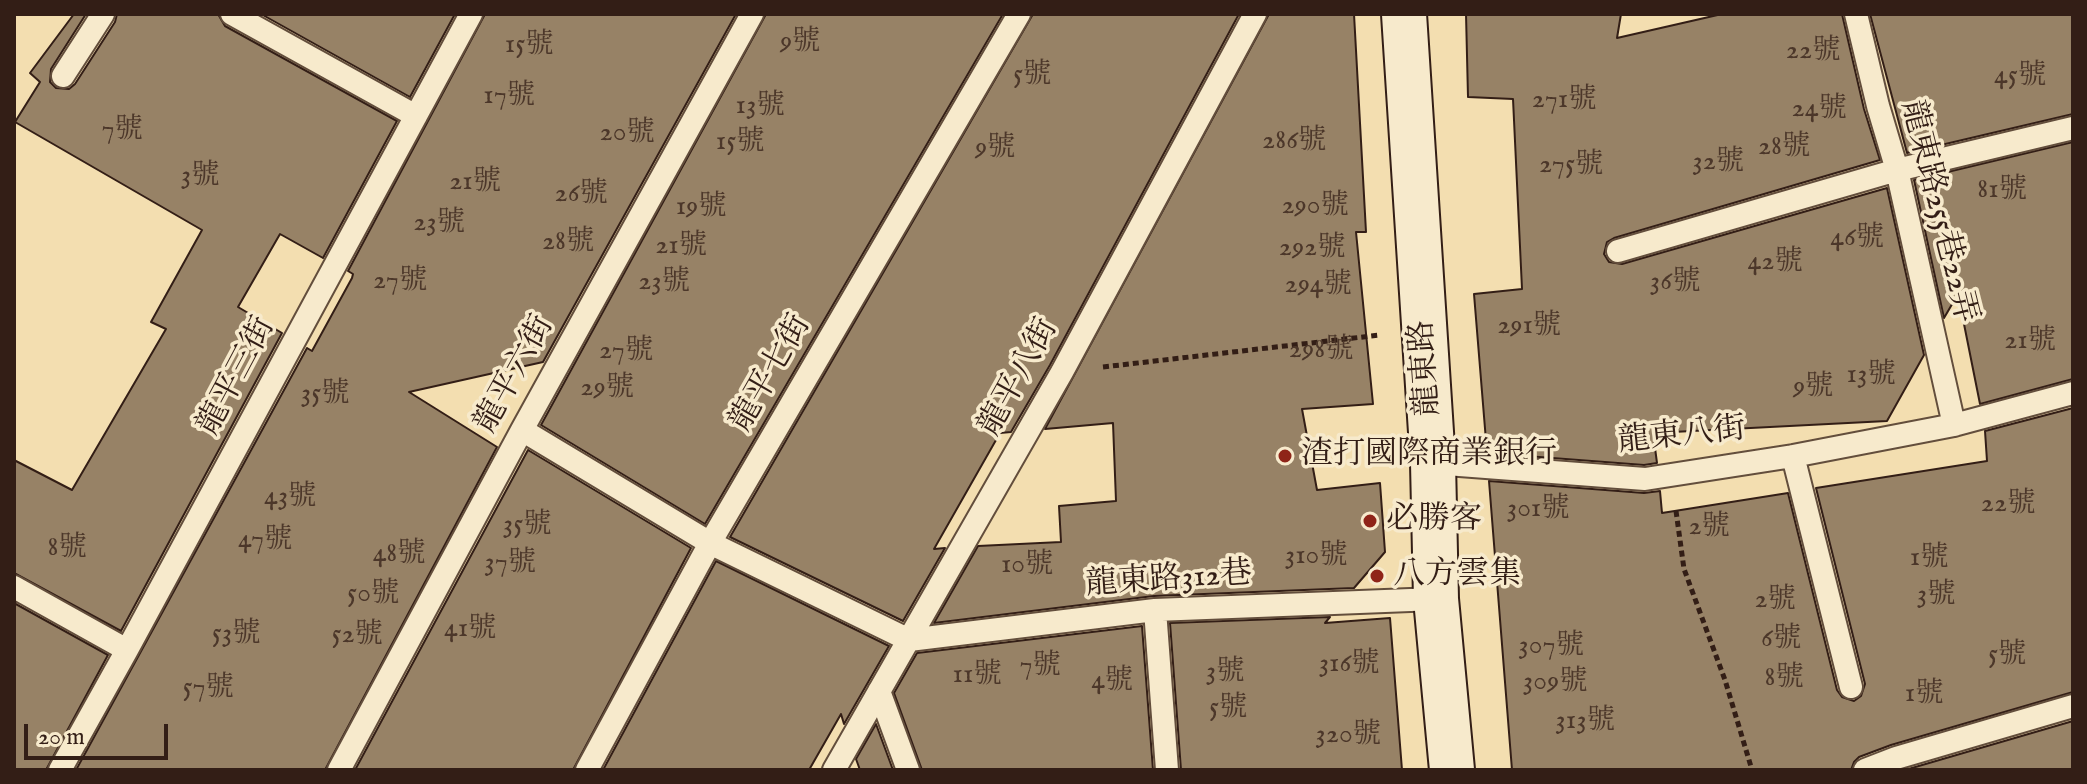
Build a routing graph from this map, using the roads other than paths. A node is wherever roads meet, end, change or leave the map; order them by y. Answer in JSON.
{"nodes":[{"id":1,"x":103,"y":14,"type":"edge"},
{"id":2,"x":232,"y":14,"type":"edge"},
{"id":3,"x":471,"y":14,"type":"edge"},
{"id":4,"x":752,"y":14,"type":"edge"},
{"id":5,"x":1019,"y":14,"type":"edge"},
{"id":6,"x":1255,"y":14,"type":"edge"},
{"id":7,"x":1404,"y":14,"type":"edge"},
{"id":8,"x":1856,"y":14,"type":"edge"},
{"id":9,"x":63,"y":76,"type":"dead end"},
{"id":10,"x":416,"y":116,"type":"junction"},
{"id":11,"x":2073,"y":128,"type":"edge"},
{"id":12,"x":1897,"y":170,"type":"junction"},
{"id":13,"x":1618,"y":251,"type":"dead end"},
{"id":14,"x":2073,"y":393,"type":"edge"},
{"id":15,"x":1954,"y":425,"type":"junction"},
{"id":16,"x":522,"y":430,"type":"junction"},
{"id":17,"x":1793,"y":456,"type":"junction"},
{"id":18,"x":1433,"y":463,"type":"junction"},
{"id":19,"x":710,"y":543,"type":"junction"},
{"id":20,"x":14,"y":587,"type":"edge"},
{"id":21,"x":1436,"y":599,"type":"junction"},
{"id":22,"x":1155,"y":610,"type":"junction"},
{"id":23,"x":909,"y":640,"type":"junction"},
{"id":24,"x":127,"y":650,"type":"junction"},
{"id":25,"x":1851,"y":687,"type":"dead end"},
{"id":26,"x":879,"y":691,"type":"junction"},
{"id":27,"x":2073,"y":706,"type":"edge"},
{"id":28,"x":60,"y":770,"type":"edge"},
{"id":29,"x":339,"y":770,"type":"edge"},
{"id":30,"x":587,"y":770,"type":"edge"},
{"id":31,"x":834,"y":770,"type":"edge"},
{"id":32,"x":908,"y":770,"type":"edge"},
{"id":33,"x":1167,"y":770,"type":"edge"},
{"id":34,"x":1452,"y":770,"type":"edge"},
{"id":35,"x":1865,"y":770,"type":"edge"}],
"edges":[{"from":1,"to":9,"type":"lane"},
{"from":2,"to":10,"type":"lane"},
{"from":3,"to":10,"type":"lane","name":"龍平三街"},
{"from":4,"to":16,"type":"lane","name":"龍平六街"},
{"from":5,"to":19,"type":"lane","name":"龍平七街"},
{"from":6,"to":23,"type":"lane","name":"龍平八街"},
{"from":7,"to":18,"type":"street","name":"龍東路"},
{"from":8,"to":12,"type":"lane","name":"龍東路255巷22弄"},
{"from":10,"to":24,"type":"lane","name":"龍平三街"},
{"from":11,"to":12,"type":"lane"},
{"from":12,"to":13,"type":"lane"},
{"from":12,"to":15,"type":"lane","name":"龍東路255巷22弄"},
{"from":14,"to":15,"type":"lane","name":"龍東八街"},
{"from":15,"to":17,"type":"lane","name":"龍東八街"},
{"from":16,"to":19,"type":"lane"},
{"from":16,"to":29,"type":"lane","name":"龍平六街"},
{"from":17,"to":18,"type":"lane","name":"龍東八街"},
{"from":17,"to":25,"type":"lane","name":"龍東八街"},
{"from":18,"to":21,"type":"street","name":"龍東路"},
{"from":19,"to":23,"type":"lane"},
{"from":19,"to":30,"type":"lane","name":"龍平七街"},
{"from":20,"to":24,"type":"lane"},
{"from":21,"to":22,"type":"lane","name":"龍東路312巷"},
{"from":21,"to":34,"type":"street","name":"龍東路"},
{"from":22,"to":23,"type":"lane","name":"龍東路312巷"},
{"from":22,"to":33,"type":"lane"},
{"from":23,"to":26,"type":"lane","name":"龍平八街"},
{"from":24,"to":28,"type":"lane","name":"龍平三街"},
{"from":26,"to":31,"type":"lane","name":"龍平八街"},
{"from":26,"to":32,"type":"lane"},
{"from":27,"to":35,"type":"lane"}]}
